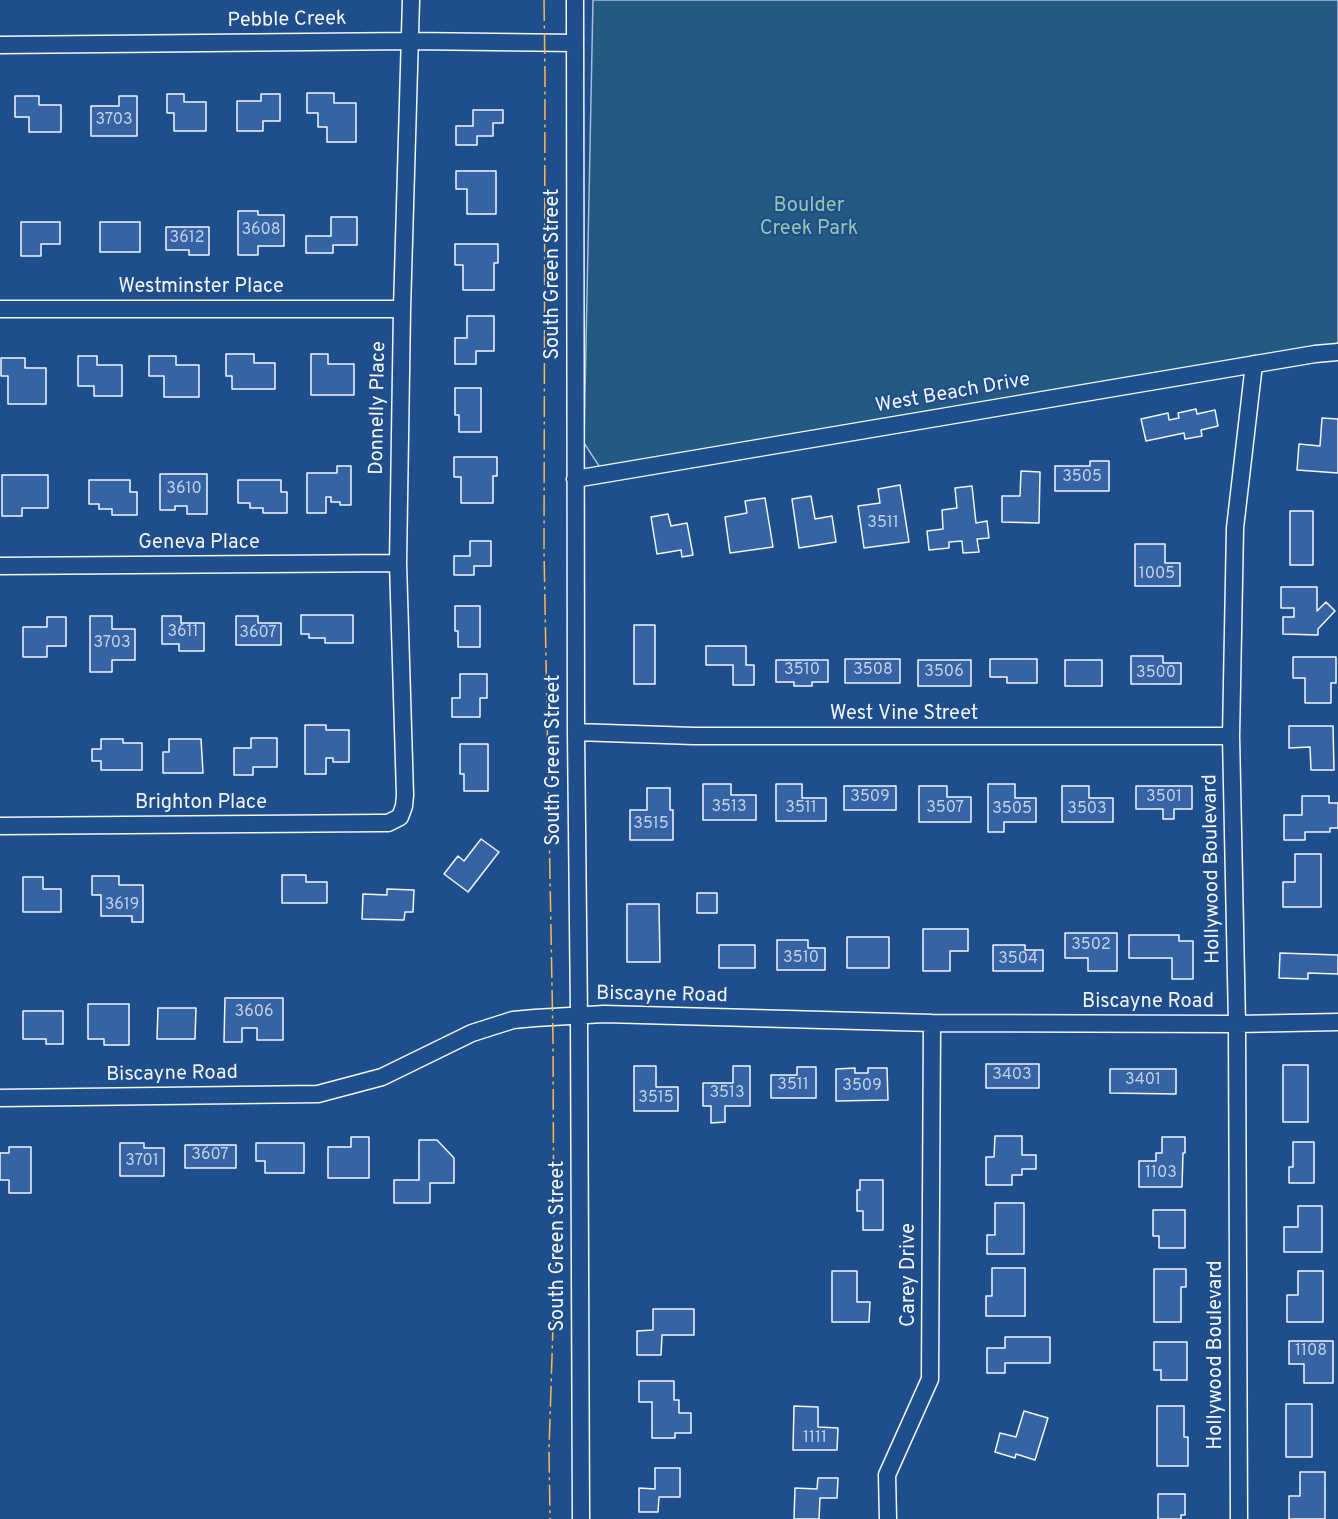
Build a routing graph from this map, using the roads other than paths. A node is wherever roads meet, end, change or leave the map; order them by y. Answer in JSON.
{"nodes":[{"id":1,"x":411,"y":0,"type":"edge"},
{"id":2,"x":575,"y":0,"type":"edge"},
{"id":3,"x":411,"y":41,"type":"junction"},
{"id":4,"x":575,"y":43,"type":"junction"},
{"id":5,"x":0,"y":45,"type":"edge"},
{"id":6,"x":0,"y":309,"type":"edge"},
{"id":7,"x":402,"y":309,"type":"junction"},
{"id":8,"x":1338,"y":352,"type":"edge"},
{"id":9,"x":1254,"y":364,"type":"junction"},
{"id":10,"x":576,"y":479,"type":"junction"},
{"id":11,"x":398,"y":563,"type":"junction"},
{"id":12,"x":0,"y":566,"type":"edge"},
{"id":13,"x":576,"y":732,"type":"junction"},
{"id":14,"x":1231,"y":736,"type":"junction"},
{"id":15,"x":400,"y":817,"type":"joint"},
{"id":16,"x":0,"y":826,"type":"edge"},
{"id":17,"x":579,"y":1016,"type":"junction"},
{"id":18,"x":1338,"y":1022,"type":"edge"},
{"id":19,"x":932,"y":1023,"type":"junction"},
{"id":20,"x":1237,"y":1024,"type":"junction"},
{"id":21,"x":0,"y":1098,"type":"edge"},
{"id":22,"x":581,"y":1519,"type":"edge"},
{"id":23,"x":888,"y":1519,"type":"edge"},
{"id":24,"x":1239,"y":1519,"type":"edge"}],
"edges":[{"from":1,"to":3,"type":"street","name":"Donnelly Place"},
{"from":2,"to":4,"type":"street","name":"South Green Street"},
{"from":3,"to":4,"type":"street","name":"Pebble Creek"},
{"from":3,"to":5,"type":"street","name":"Pebble Creek"},
{"from":3,"to":7,"type":"street","name":"Donnelly Place"},
{"from":4,"to":10,"type":"street","name":"South Green Street"},
{"from":6,"to":7,"type":"street","name":"Westminster Place"},
{"from":7,"to":11,"type":"street","name":"Donnelly Place"},
{"from":8,"to":9,"type":"street","name":"West Beach Drive"},
{"from":9,"to":10,"type":"street","name":"West Beach Drive"},
{"from":9,"to":14,"type":"street","name":"Hollywood Boulevard"},
{"from":10,"to":13,"type":"street","name":"South Green Street"},
{"from":11,"to":12,"type":"street","name":"Geneva Place"},
{"from":11,"to":15,"type":"street","name":"Donnelly Place"},
{"from":13,"to":14,"type":"street","name":"West Vine Street"},
{"from":13,"to":17,"type":"street","name":"South Green Street"},
{"from":14,"to":20,"type":"street","name":"Hollywood Boulevard"},
{"from":15,"to":16,"type":"street","name":"Brighton Place"},
{"from":17,"to":19,"type":"street","name":"Biscayne Road"},
{"from":17,"to":21,"type":"street","name":"Biscayne Road"},
{"from":17,"to":22,"type":"street","name":"South Green Street"},
{"from":18,"to":20,"type":"street","name":"Biscayne Road"},
{"from":19,"to":20,"type":"street","name":"Biscayne Road"},
{"from":19,"to":23,"type":"street","name":"Carey Drive"},
{"from":20,"to":24,"type":"street","name":"Hollywood Boulevard"}]}
